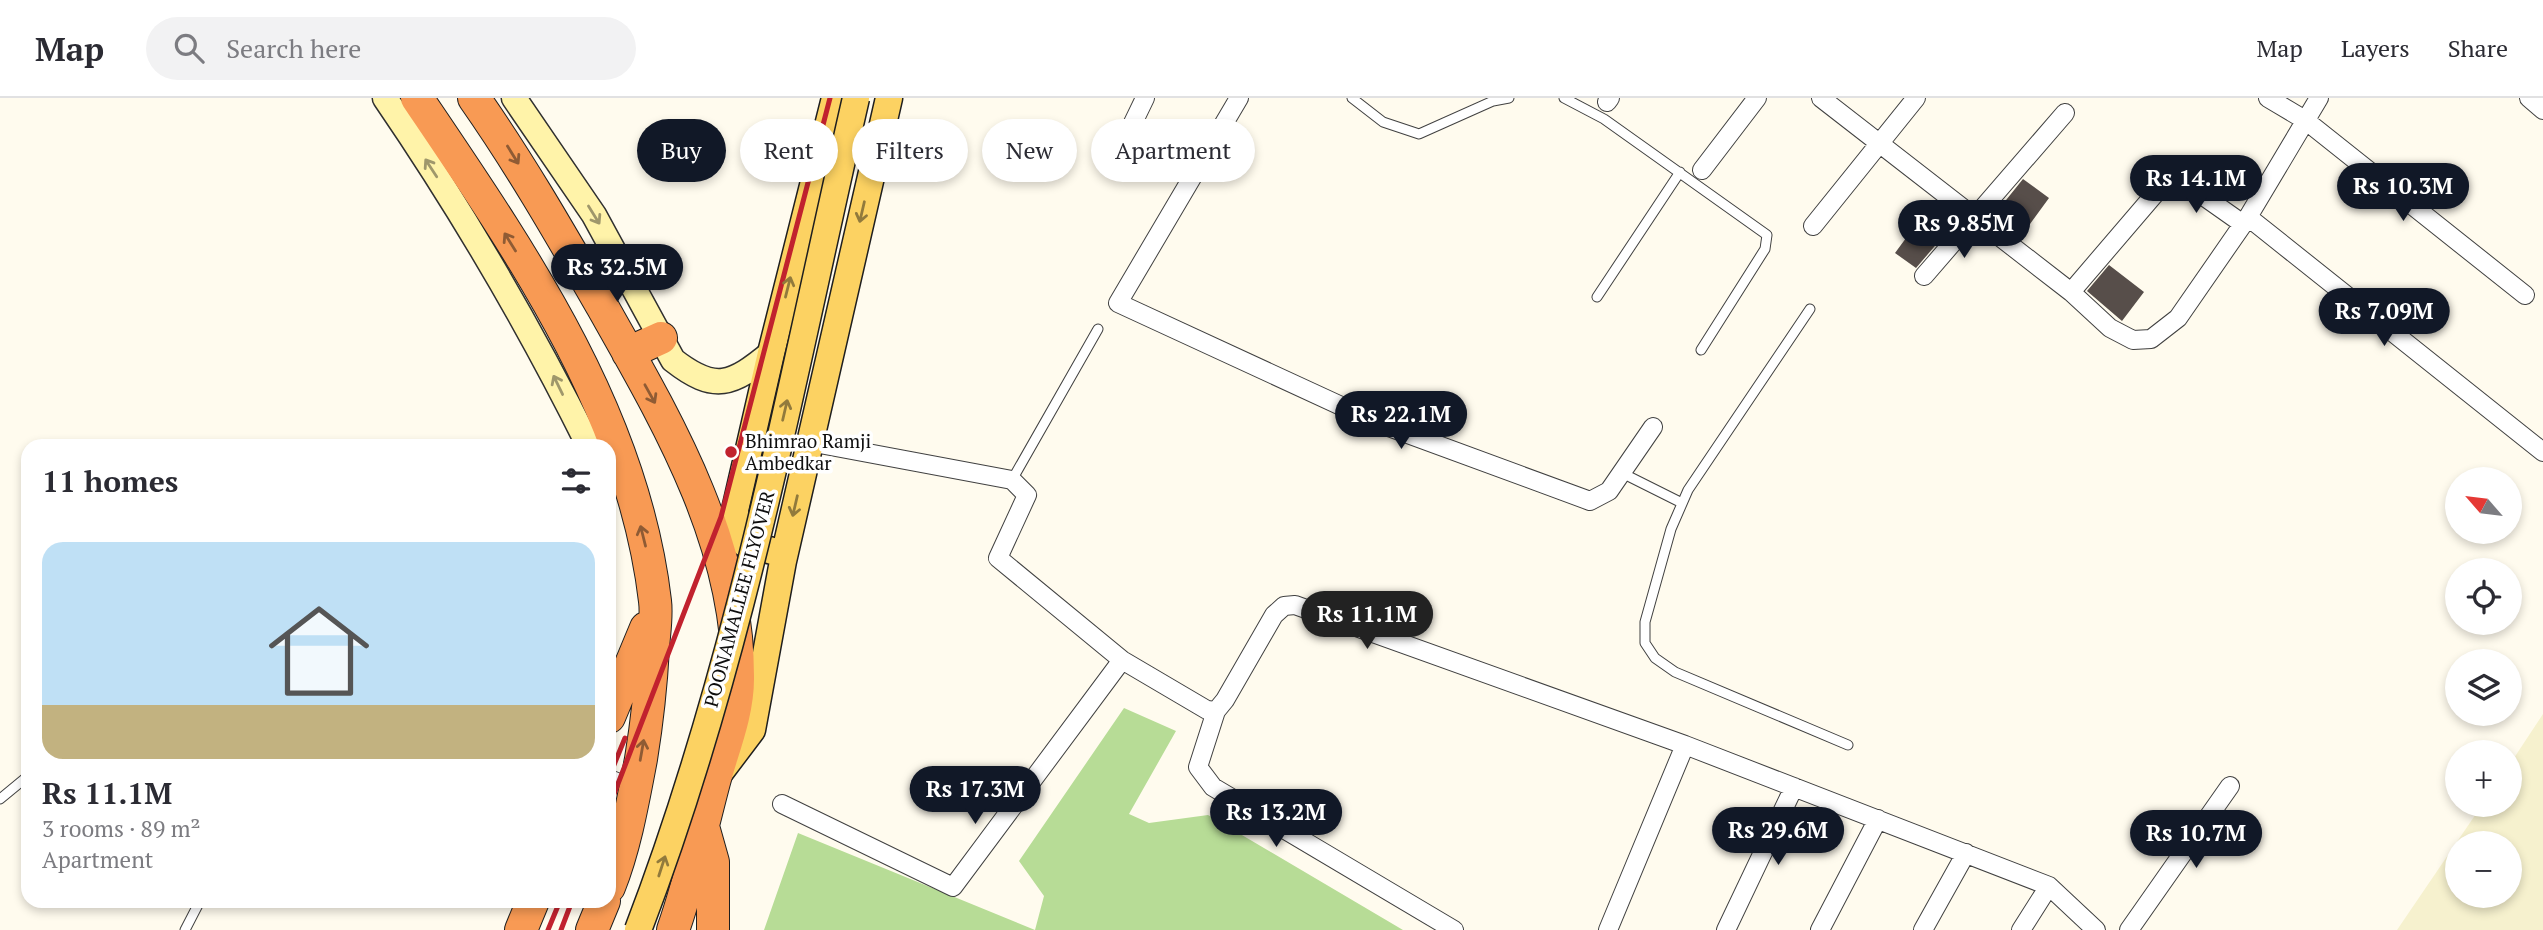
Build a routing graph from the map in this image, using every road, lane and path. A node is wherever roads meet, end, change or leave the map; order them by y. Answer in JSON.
{"nodes":[{"id":1,"x":384,"y":98,"type":"edge"},
{"id":2,"x":417,"y":98,"type":"edge"},
{"id":3,"x":474,"y":98,"type":"edge"},
{"id":4,"x":835,"y":98,"type":"edge"},
{"id":5,"x":856,"y":98,"type":"edge"},
{"id":6,"x":889,"y":98,"type":"edge"},
{"id":7,"x":1144,"y":98,"type":"edge"},
{"id":8,"x":1239,"y":98,"type":"edge"},
{"id":9,"x":1352,"y":98,"type":"edge"},
{"id":10,"x":1508,"y":98,"type":"edge"},
{"id":11,"x":1563,"y":98,"type":"edge"},
{"id":12,"x":1757,"y":98,"type":"edge"},
{"id":13,"x":1821,"y":98,"type":"edge"},
{"id":14,"x":1916,"y":98,"type":"edge"},
{"id":15,"x":2268,"y":98,"type":"edge"},
{"id":16,"x":2319,"y":98,"type":"edge"},
{"id":17,"x":2529,"y":98,"type":"edge"},
{"id":18,"x":517,"y":100,"type":"edge"},
{"id":19,"x":2543,"y":110,"type":"edge"},
{"id":20,"x":2065,"y":113,"type":"dead end"},
{"id":21,"x":1135,"y":119,"type":"edge"},
{"id":22,"x":2305,"y":120,"type":"junction"},
{"id":23,"x":1878,"y":142,"type":"junction"},
{"id":24,"x":1702,"y":170,"type":"dead end"},
{"id":25,"x":1680,"y":172,"type":"junction"},
{"id":26,"x":1974,"y":219,"type":"junction"},
{"id":27,"x":2245,"y":220,"type":"junction"},
{"id":28,"x":1813,"y":226,"type":"dead end"},
{"id":29,"x":1924,"y":276,"type":"dead end"},
{"id":30,"x":2071,"y":292,"type":"junction"},
{"id":31,"x":2525,"y":295,"type":"dead end"},
{"id":32,"x":1597,"y":298,"type":"dead end"},
{"id":33,"x":1810,"y":309,"type":"dead end"},
{"id":34,"x":1098,"y":329,"type":"dead end"},
{"id":35,"x":661,"y":338,"type":"junction"},
{"id":36,"x":1701,"y":350,"type":"dead end"},
{"id":37,"x":771,"y":353,"type":"junction"},
{"id":38,"x":628,"y":354,"type":"junction"},
{"id":39,"x":1653,"y":427,"type":"dead end"},
{"id":40,"x":585,"y":439,"type":"edge"},
{"id":41,"x":609,"y":439,"type":"edge"},
{"id":42,"x":810,"y":442,"type":"junction"},
{"id":43,"x":2543,"y":452,"type":"edge"},
{"id":44,"x":618,"y":466,"type":"edge"},
{"id":45,"x":1622,"y":473,"type":"junction"},
{"id":46,"x":1012,"y":480,"type":"junction"},
{"id":47,"x":1682,"y":503,"type":"junction"},
{"id":48,"x":784,"y":555,"type":"junction"},
{"id":49,"x":656,"y":604,"type":"junction"},
{"id":50,"x":1122,"y":660,"type":"junction"},
{"id":51,"x":616,"y":700,"type":"edge"},
{"id":52,"x":1216,"y":711,"type":"junction"},
{"id":53,"x":1685,"y":745,"type":"junction"},
{"id":54,"x":1848,"y":745,"type":"dead end"},
{"id":55,"x":622,"y":779,"type":"edge"},
{"id":56,"x":715,"y":779,"type":"junction"},
{"id":57,"x":21,"y":782,"type":"edge"},
{"id":58,"x":2230,"y":786,"type":"dead end"},
{"id":59,"x":1794,"y":788,"type":"junction"},
{"id":60,"x":0,"y":799,"type":"edge"},
{"id":61,"x":782,"y":804,"type":"dead end"},
{"id":62,"x":1878,"y":820,"type":"junction"},
{"id":63,"x":703,"y":825,"type":"junction"},
{"id":64,"x":616,"y":829,"type":"edge"},
{"id":65,"x":1966,"y":853,"type":"junction"},
{"id":66,"x":2049,"y":886,"type":"junction"},
{"id":67,"x":196,"y":908,"type":"edge"},
{"id":68,"x":530,"y":908,"type":"edge"},
{"id":69,"x":601,"y":908,"type":"edge"},
{"id":70,"x":673,"y":929,"type":"edge"},
{"id":71,"x":185,"y":930,"type":"edge"},
{"id":72,"x":521,"y":930,"type":"edge"},
{"id":73,"x":592,"y":930,"type":"edge"},
{"id":74,"x":638,"y":930,"type":"edge"},
{"id":75,"x":713,"y":930,"type":"edge"},
{"id":76,"x":1454,"y":930,"type":"edge"},
{"id":77,"x":1608,"y":930,"type":"edge"},
{"id":78,"x":1726,"y":930,"type":"edge"},
{"id":79,"x":1820,"y":930,"type":"edge"},
{"id":80,"x":1923,"y":930,"type":"edge"},
{"id":81,"x":2021,"y":930,"type":"edge"},
{"id":82,"x":2096,"y":930,"type":"edge"},
{"id":83,"x":2129,"y":930,"type":"edge"}],
"edges":[{"from":40,"to":1,"type":"street","one_way":true},
{"from":41,"to":2,"type":"highway","one_way":true},
{"from":3,"to":38,"type":"highway","one_way":true},
{"from":37,"to":4,"type":"main road","one_way":true},
{"from":74,"to":5,"type":"main road","name":"POONAMALLEE FLYOVER","one_way":true,"bridge":true},
{"from":6,"to":42,"type":"main road","one_way":true},
{"from":7,"to":21,"type":"street"},
{"from":8,"to":45,"type":"street"},
{"from":9,"to":10,"type":"lane"},
{"from":11,"to":25,"type":"lane"},
{"from":12,"to":24,"type":"street"},
{"from":13,"to":23,"type":"street"},
{"from":14,"to":23,"type":"street"},
{"from":15,"to":22,"type":"street"},
{"from":16,"to":22,"type":"street"},
{"from":17,"to":19,"type":"street"},
{"from":18,"to":35,"type":"street","one_way":true},
{"from":20,"to":26,"type":"street"},
{"from":22,"to":27,"type":"street"},
{"from":22,"to":31,"type":"street"},
{"from":23,"to":26,"type":"street"},
{"from":23,"to":28,"type":"street"},
{"from":25,"to":32,"type":"lane"},
{"from":25,"to":36,"type":"lane"},
{"from":26,"to":29,"type":"street"},
{"from":26,"to":30,"type":"street"},
{"from":27,"to":30,"type":"street"},
{"from":27,"to":30,"type":"street"},
{"from":27,"to":43,"type":"street"},
{"from":33,"to":47,"type":"lane"},
{"from":34,"to":46,"type":"lane"},
{"from":35,"to":37,"type":"street"},
{"from":35,"to":38,"type":"highway"},
{"from":37,"to":48,"type":"main road"},
{"from":38,"to":56,"type":"highway","one_way":true},
{"from":39,"to":45,"type":"street"},
{"from":42,"to":46,"type":"street"},
{"from":42,"to":48,"type":"main road","one_way":true},
{"from":49,"to":44,"type":"highway","one_way":true},
{"from":45,"to":47,"type":"lane"},
{"from":46,"to":50,"type":"street"},
{"from":47,"to":54,"type":"lane"},
{"from":48,"to":56,"type":"main road"},
{"from":49,"to":51,"type":"highway"},
{"from":55,"to":49,"type":"highway","one_way":true},
{"from":50,"to":52,"type":"street"},
{"from":50,"to":61,"type":"street"},
{"from":52,"to":53,"type":"street"},
{"from":52,"to":76,"type":"street"},
{"from":53,"to":59,"type":"street"},
{"from":53,"to":77,"type":"street"},
{"from":55,"to":64,"type":"highway"},
{"from":56,"to":63,"type":"highway"},
{"from":57,"to":60,"type":"lane"},
{"from":58,"to":83,"type":"street"},
{"from":59,"to":62,"type":"street"},
{"from":59,"to":78,"type":"street"},
{"from":62,"to":65,"type":"street"},
{"from":62,"to":79,"type":"street"},
{"from":63,"to":70,"type":"highway"},
{"from":63,"to":75,"type":"highway"},
{"from":65,"to":66,"type":"street"},
{"from":65,"to":80,"type":"street"},
{"from":66,"to":81,"type":"street"},
{"from":66,"to":82,"type":"street"},
{"from":67,"to":71,"type":"lane"},
{"from":68,"to":72,"type":"highway"},
{"from":69,"to":73,"type":"highway"}]}
